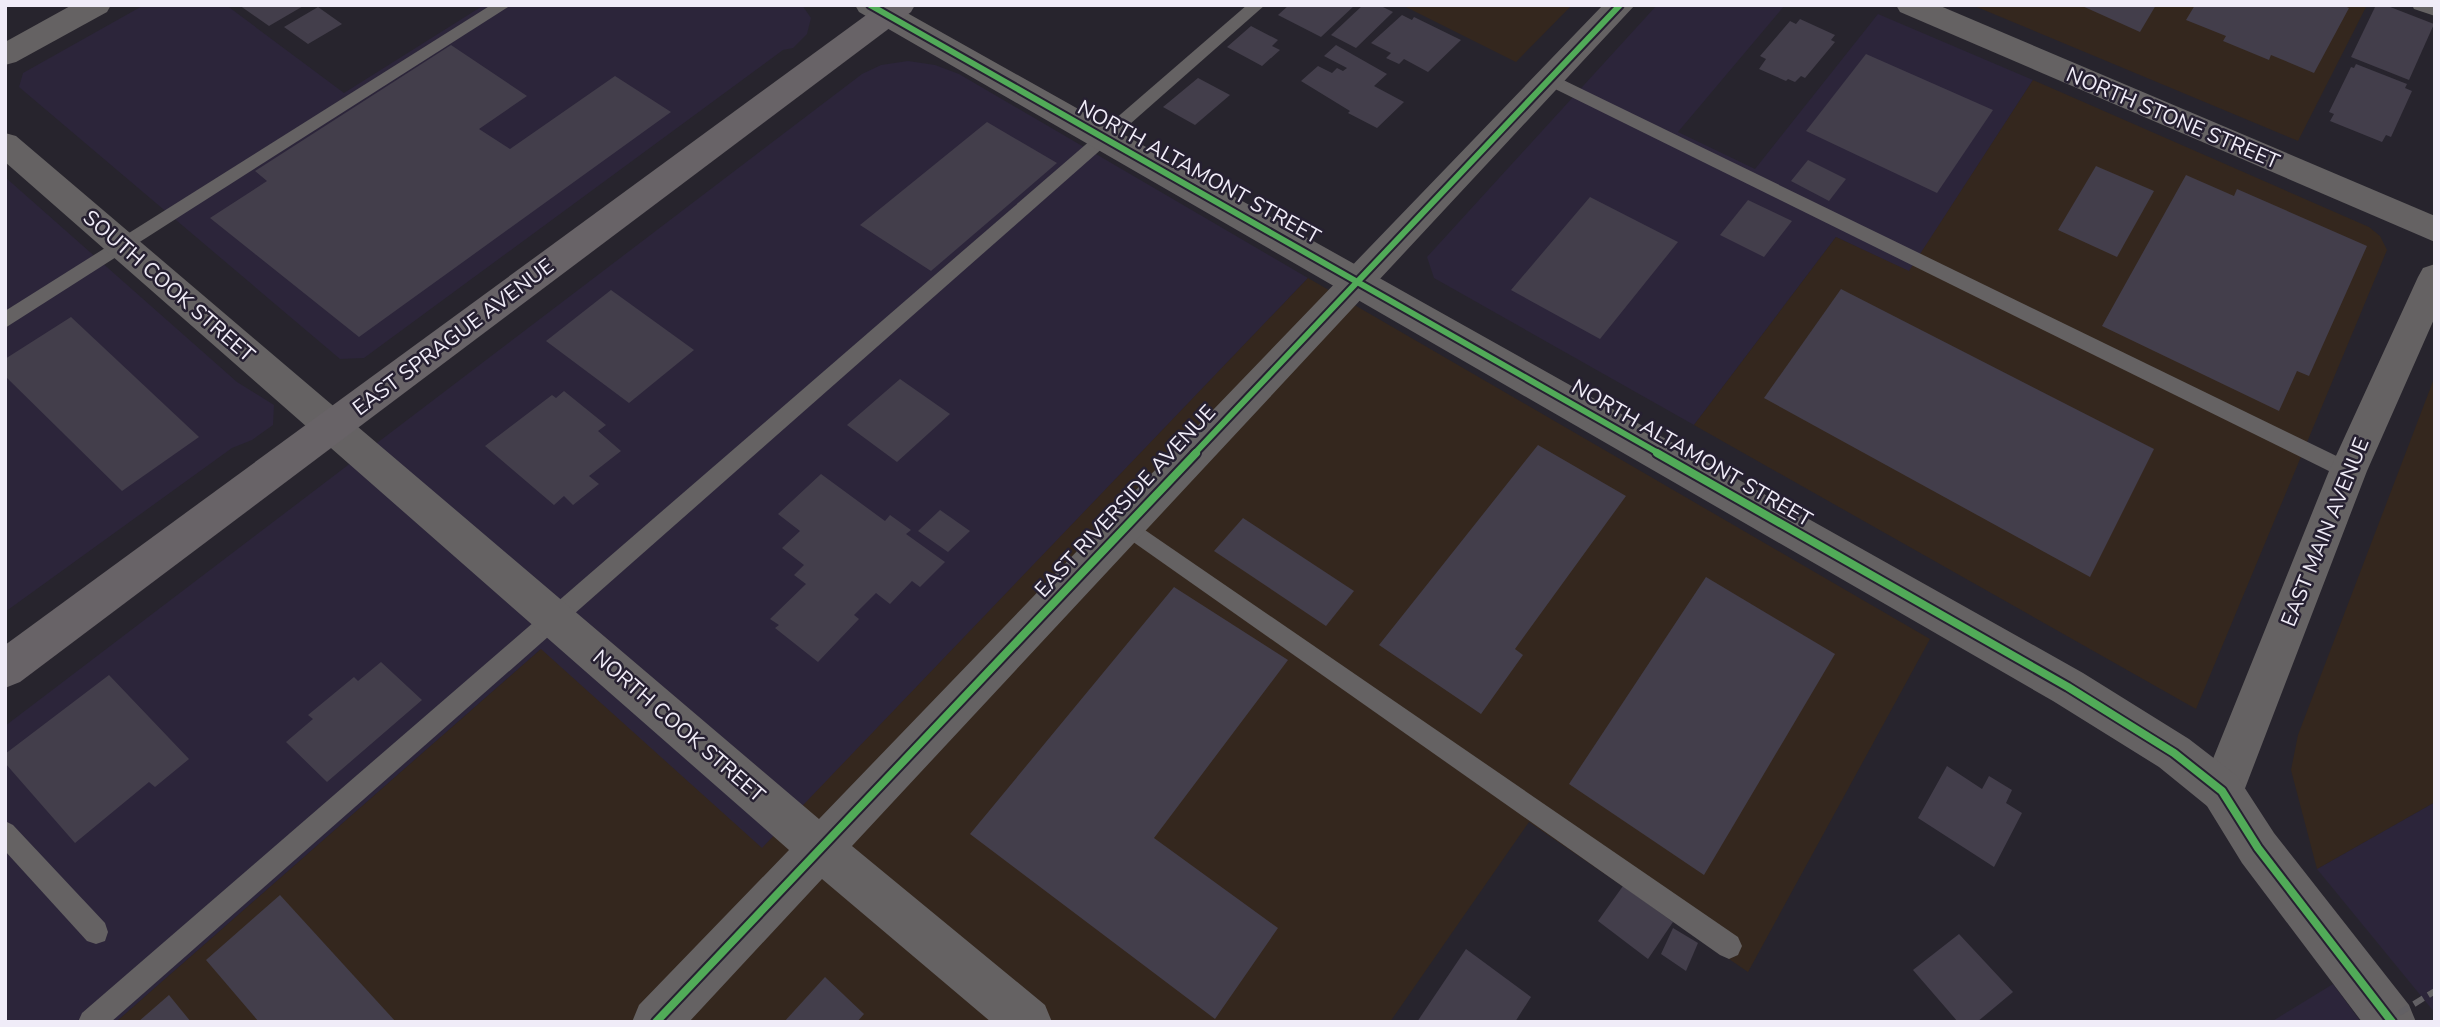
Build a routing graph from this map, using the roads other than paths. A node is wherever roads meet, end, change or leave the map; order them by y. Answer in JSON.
{"nodes":[{"id":1,"x":96,"y":5,"type":"edge"},
{"id":2,"x":503,"y":5,"type":"edge"},
{"id":3,"x":1257,"y":5,"type":"edge"},
{"id":4,"x":1620,"y":5,"type":"edge"},
{"id":5,"x":1912,"y":5,"type":"edge"},
{"id":6,"x":2420,"y":5,"type":"edge"},
{"id":7,"x":886,"y":9,"type":"edge"},
{"id":8,"x":2435,"y":11,"type":"edge"},
{"id":9,"x":5,"y":55,"type":"edge"},
{"id":10,"x":1551,"y":80,"type":"junction"},
{"id":11,"x":1103,"y":138,"type":"junction"},
{"id":12,"x":5,"y":144,"type":"edge"},
{"id":13,"x":2435,"y":230,"type":"edge"},
{"id":14,"x":123,"y":246,"type":"junction"},
{"id":15,"x":2435,"y":277,"type":"edge"},
{"id":16,"x":1357,"y":281,"type":"junction"},
{"id":17,"x":5,"y":321,"type":"edge"},
{"id":18,"x":332,"y":427,"type":"junction"},
{"id":19,"x":2348,"y":471,"type":"junction"},
{"id":20,"x":1126,"y":526,"type":"junction"},
{"id":21,"x":554,"y":617,"type":"junction"},
{"id":22,"x":5,"y":669,"type":"edge"},
{"id":23,"x":2222,"y":791,"type":"junction"},
{"id":24,"x":5,"y":833,"type":"edge"},
{"id":25,"x":820,"y":848,"type":"junction"},
{"id":26,"x":96,"y":932,"type":"dead end"},
{"id":27,"x":1729,"y":946,"type":"dead end"},
{"id":28,"x":91,"y":1022,"type":"edge"},
{"id":29,"x":656,"y":1022,"type":"edge"},
{"id":30,"x":1028,"y":1022,"type":"edge"},
{"id":31,"x":2392,"y":1022,"type":"edge"}],
"edges":[{"from":1,"to":9,"type":"street"},
{"from":2,"to":14,"type":"lane"},
{"from":3,"to":11,"type":"lane"},
{"from":4,"to":10,"type":"street","name":"EAST RIVERSIDE AVENUE"},
{"from":5,"to":13,"type":"street","name":"NORTH STONE STREET"},
{"from":6,"to":8,"type":"lane"},
{"from":7,"to":11,"type":"street","name":"NORTH ALTAMONT STREET"},
{"from":7,"to":18,"type":"main road","name":"EAST SPRAGUE AVENUE"},
{"from":10,"to":16,"type":"street","name":"EAST RIVERSIDE AVENUE"},
{"from":10,"to":19,"type":"lane"},
{"from":11,"to":16,"type":"street","name":"NORTH ALTAMONT STREET"},
{"from":11,"to":21,"type":"lane"},
{"from":12,"to":14,"type":"street","name":"SOUTH COOK STREET"},
{"from":14,"to":17,"type":"lane"},
{"from":14,"to":18,"type":"street","name":"SOUTH COOK STREET"},
{"from":15,"to":19,"type":"street","name":"EAST MAIN AVENUE"},
{"from":16,"to":20,"type":"street","name":"EAST RIVERSIDE AVENUE"},
{"from":16,"to":23,"type":"street","name":"NORTH ALTAMONT STREET"},
{"from":18,"to":21,"type":"street","name":"NORTH COOK STREET"},
{"from":18,"to":22,"type":"main road","name":"EAST SPRAGUE AVENUE"},
{"from":19,"to":23,"type":"street","name":"EAST MAIN AVENUE"},
{"from":20,"to":25,"type":"street","name":"EAST RIVERSIDE AVENUE"},
{"from":20,"to":27,"type":"lane"},
{"from":21,"to":25,"type":"street","name":"NORTH COOK STREET"},
{"from":21,"to":28,"type":"lane"},
{"from":23,"to":31,"type":"street","name":"NORTH ALTAMONT STREET"},
{"from":24,"to":26,"type":"lane"},
{"from":25,"to":29,"type":"street","name":"EAST RIVERSIDE AVENUE"},
{"from":25,"to":30,"type":"street","name":"NORTH COOK STREET"}]}
